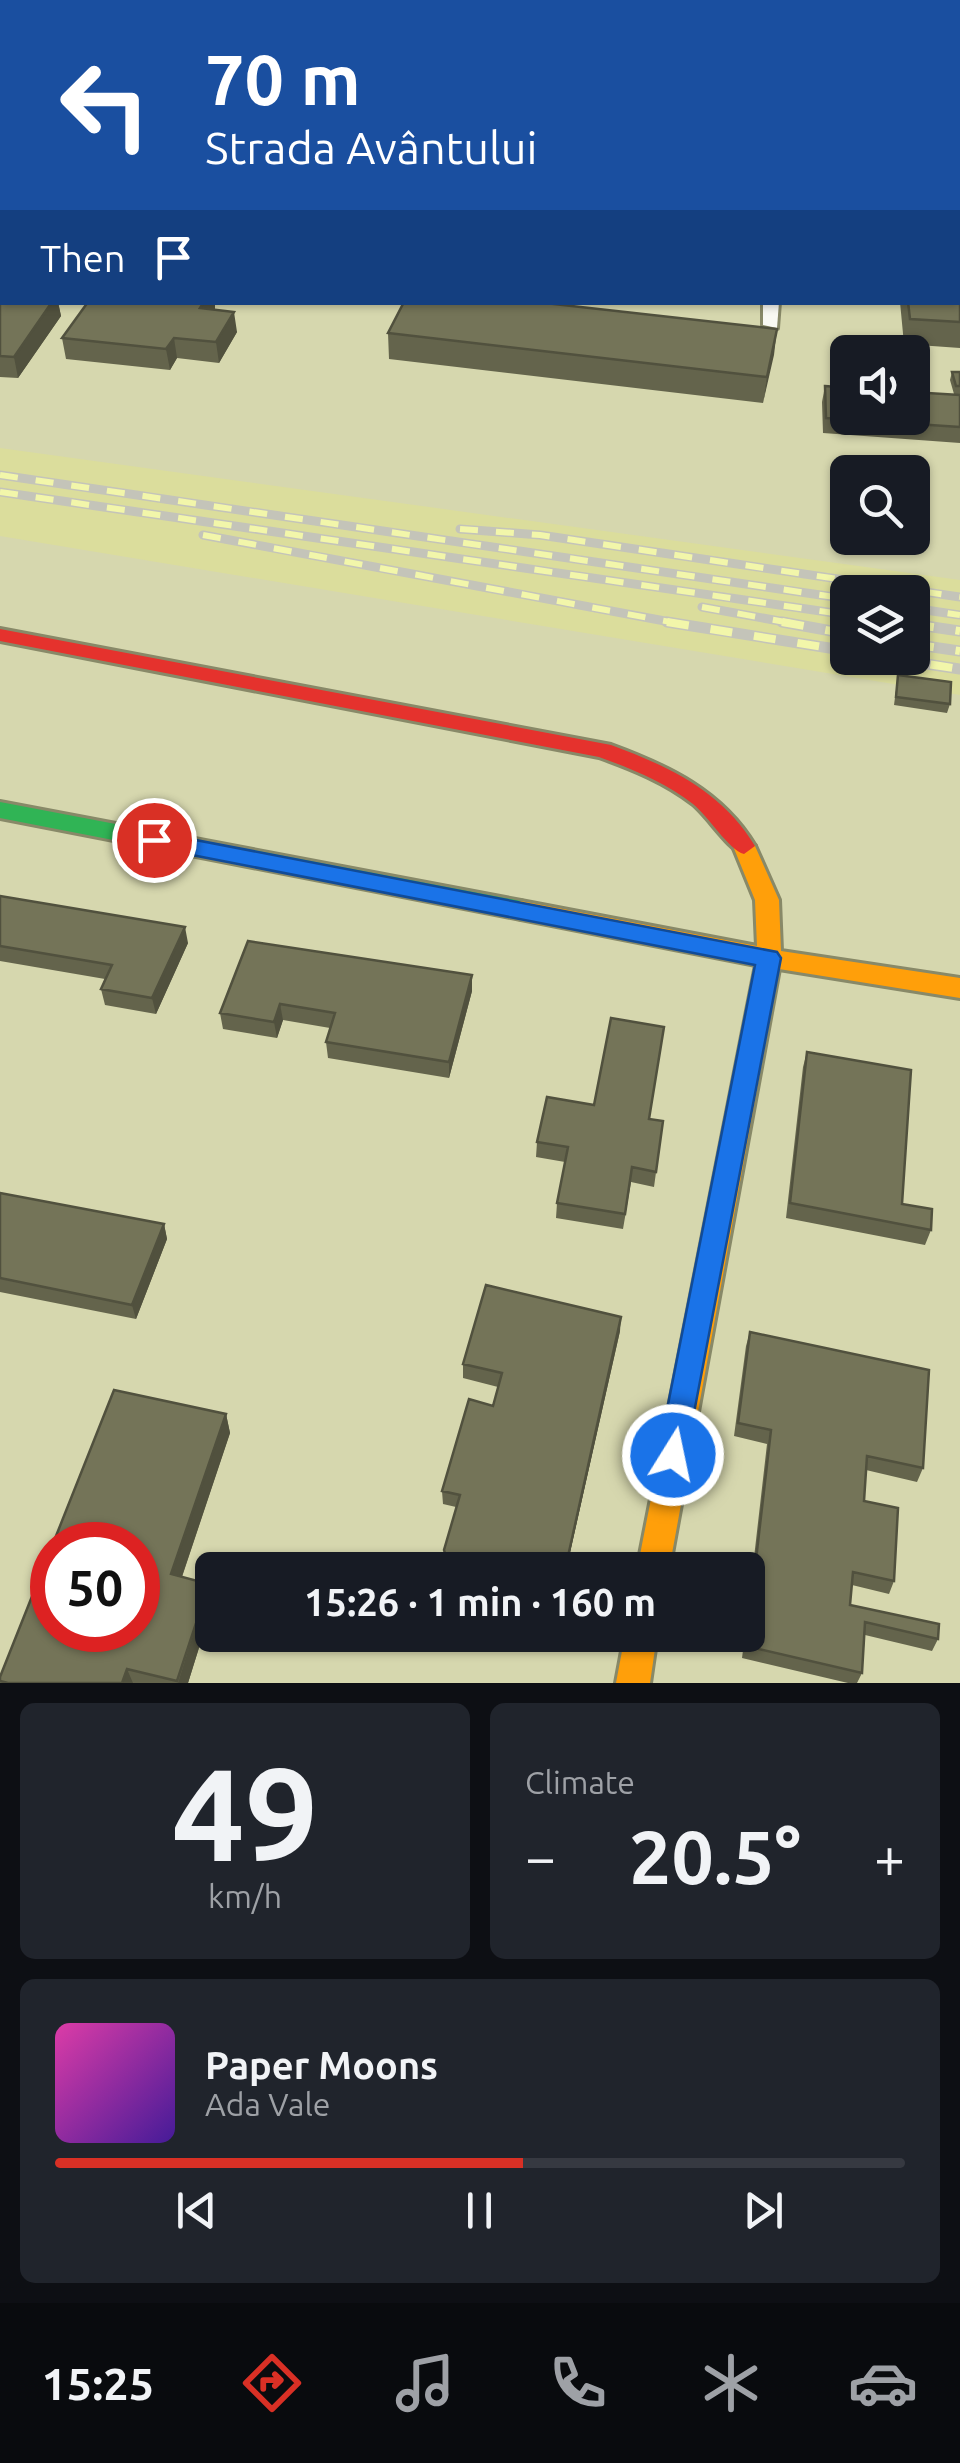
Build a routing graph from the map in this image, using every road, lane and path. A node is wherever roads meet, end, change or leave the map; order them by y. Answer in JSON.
{"nodes":[{"id":1,"x":771,"y":305,"type":"edge"},
{"id":2,"x":771,"y":325,"type":"edge"},
{"id":3,"x":0,"y":636,"type":"edge"},
{"id":4,"x":0,"y":810,"type":"edge"},
{"id":5,"x":768,"y":958,"type":"junction"},
{"id":6,"x":960,"y":988,"type":"edge"},
{"id":7,"x":656,"y":1552,"type":"edge"},
{"id":8,"x":638,"y":1652,"type":"edge"},
{"id":9,"x":633,"y":1683,"type":"edge"}],
"edges":[{"from":1,"to":2,"type":"lane"},
{"from":3,"to":5,"type":"main road"},
{"from":4,"to":5,"type":"main road"},
{"from":5,"to":6,"type":"main road"},
{"from":5,"to":7,"type":"main road"},
{"from":8,"to":9,"type":"main road"}]}
